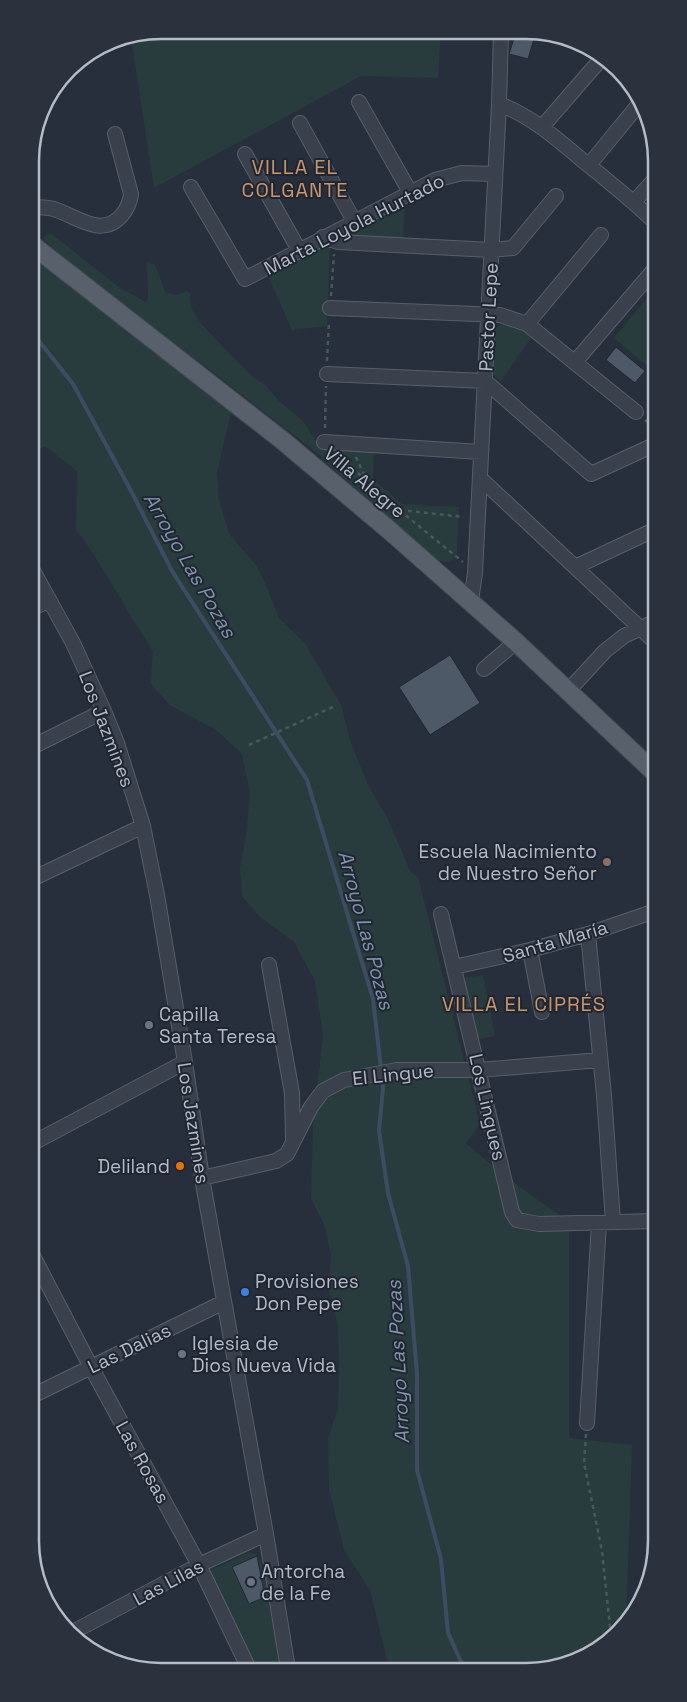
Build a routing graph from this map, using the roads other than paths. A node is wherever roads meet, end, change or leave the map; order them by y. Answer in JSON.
{"nodes":[{"id":1,"x":500,"y":39,"type":"edge"},
{"id":2,"x":598,"y":62,"type":"edge"},
{"id":3,"x":359,"y":102,"type":"dead end"},
{"id":4,"x":499,"y":104,"type":"junction"},
{"id":5,"x":636,"y":108,"type":"edge"},
{"id":6,"x":300,"y":123,"type":"dead end"},
{"id":7,"x":542,"y":127,"type":"junction"},
{"id":8,"x":115,"y":134,"type":"dead end"},
{"id":9,"x":245,"y":154,"type":"dead end"},
{"id":10,"x":589,"y":165,"type":"junction"},
{"id":11,"x":495,"y":174,"type":"junction"},
{"id":12,"x":648,"y":186,"type":"edge"},
{"id":13,"x":191,"y":187,"type":"dead end"},
{"id":14,"x":410,"y":192,"type":"junction"},
{"id":15,"x":556,"y":196,"type":"dead end"},
{"id":16,"x":634,"y":202,"type":"junction"},
{"id":17,"x":39,"y":206,"type":"edge"},
{"id":18,"x":648,"y":215,"type":"edge"},
{"id":19,"x":354,"y":221,"type":"junction"},
{"id":20,"x":601,"y":235,"type":"dead end"},
{"id":21,"x":329,"y":239,"type":"junction"},
{"id":22,"x":39,"y":250,"type":"edge"},
{"id":23,"x":299,"y":250,"type":"junction"},
{"id":24,"x":491,"y":250,"type":"junction"},
{"id":25,"x":648,"y":277,"type":"edge"},
{"id":26,"x":330,"y":308,"type":"road end"},
{"id":27,"x":488,"y":315,"type":"junction"},
{"id":28,"x":527,"y":324,"type":"junction"},
{"id":29,"x":576,"y":362,"type":"junction"},
{"id":30,"x":326,"y":374,"type":"road end"},
{"id":31,"x":485,"y":381,"type":"junction"},
{"id":32,"x":636,"y":412,"type":"dead end"},
{"id":33,"x":324,"y":442,"type":"road end"},
{"id":34,"x":648,"y":447,"type":"edge"},
{"id":35,"x":482,"y":452,"type":"junction"},
{"id":36,"x":480,"y":478,"type":"junction"},
{"id":37,"x":648,"y":533,"type":"edge"},
{"id":38,"x":575,"y":567,"type":"junction"},
{"id":39,"x":39,"y":581,"type":"edge"},
{"id":40,"x":49,"y":600,"type":"junction"},
{"id":41,"x":471,"y":601,"type":"junction"},
{"id":42,"x":39,"y":605,"type":"edge"},
{"id":43,"x":648,"y":626,"type":"edge"},
{"id":44,"x":516,"y":642,"type":"junction"},
{"id":45,"x":484,"y":669,"type":"dead end"},
{"id":46,"x":569,"y":690,"type":"junction"},
{"id":47,"x":104,"y":711,"type":"junction"},
{"id":48,"x":39,"y":744,"type":"edge"},
{"id":49,"x":648,"y":766,"type":"edge"},
{"id":50,"x":143,"y":826,"type":"junction"},
{"id":51,"x":39,"y":876,"type":"edge"},
{"id":52,"x":648,"y":913,"type":"edge"},
{"id":53,"x":441,"y":914,"type":"dead end"},
{"id":54,"x":588,"y":934,"type":"junction"},
{"id":55,"x":530,"y":950,"type":"junction"},
{"id":56,"x":269,"y":965,"type":"dead end"},
{"id":57,"x":454,"y":967,"type":"junction"},
{"id":58,"x":542,"y":1012,"type":"dead end"},
{"id":59,"x":600,"y":1060,"type":"junction"},
{"id":60,"x":185,"y":1062,"type":"junction"},
{"id":61,"x":479,"y":1070,"type":"junction"},
{"id":62,"x":39,"y":1140,"type":"edge"},
{"id":63,"x":293,"y":1142,"type":"junction"},
{"id":64,"x":202,"y":1178,"type":"junction"},
{"id":65,"x":648,"y":1221,"type":"edge"},
{"id":66,"x":613,"y":1222,"type":"junction"},
{"id":67,"x":599,"y":1223,"type":"junction"},
{"id":68,"x":39,"y":1266,"type":"edge"},
{"id":69,"x":224,"y":1302,"type":"junction"},
{"id":70,"x":91,"y":1367,"type":"junction"},
{"id":71,"x":39,"y":1393,"type":"edge"},
{"id":72,"x":587,"y":1423,"type":"road end"},
{"id":73,"x":266,"y":1534,"type":"junction"},
{"id":74,"x":199,"y":1566,"type":"junction"},
{"id":75,"x":78,"y":1631,"type":"edge"},
{"id":76,"x":246,"y":1663,"type":"edge"},
{"id":77,"x":287,"y":1663,"type":"edge"}],
"edges":[{"from":1,"to":4,"type":"street","name":"Pastor Lepe"},
{"from":2,"to":7,"type":"street"},
{"from":3,"to":14,"type":"street"},
{"from":4,"to":7,"type":"street"},
{"from":4,"to":11,"type":"street","name":"Pastor Lepe"},
{"from":5,"to":10,"type":"street"},
{"from":6,"to":19,"type":"street"},
{"from":7,"to":10,"type":"street"},
{"from":8,"to":17,"type":"street"},
{"from":9,"to":23,"type":"street"},
{"from":10,"to":16,"type":"street"},
{"from":11,"to":14,"type":"street","name":"Marta Loyola Hurtado"},
{"from":11,"to":24,"type":"street","name":"Pastor Lepe"},
{"from":12,"to":16,"type":"street"},
{"from":13,"to":23,"type":"street","name":"Marta Loyola Hurtado"},
{"from":14,"to":19,"type":"street","name":"Marta Loyola Hurtado"},
{"from":15,"to":24,"type":"street"},
{"from":16,"to":18,"type":"street"},
{"from":19,"to":21,"type":"street","name":"Marta Loyola Hurtado"},
{"from":20,"to":28,"type":"street"},
{"from":21,"to":23,"type":"street","name":"Marta Loyola Hurtado"},
{"from":21,"to":24,"type":"street"},
{"from":22,"to":41,"type":"main road","name":"Villa Alegre"},
{"from":24,"to":27,"type":"street","name":"Pastor Lepe"},
{"from":25,"to":29,"type":"street"},
{"from":26,"to":27,"type":"street"},
{"from":27,"to":28,"type":"street"},
{"from":27,"to":31,"type":"street","name":"Pastor Lepe"},
{"from":28,"to":29,"type":"street"},
{"from":29,"to":32,"type":"street"},
{"from":30,"to":31,"type":"street"},
{"from":31,"to":34,"type":"street"},
{"from":31,"to":35,"type":"street","name":"Pastor Lepe"},
{"from":33,"to":35,"type":"street"},
{"from":35,"to":36,"type":"street","name":"Pastor Lepe"},
{"from":36,"to":38,"type":"street"},
{"from":36,"to":41,"type":"street","name":"Pastor Lepe"},
{"from":37,"to":38,"type":"street"},
{"from":38,"to":43,"type":"street"},
{"from":39,"to":40,"type":"street","name":"Los Jazmines"},
{"from":40,"to":42,"type":"street"},
{"from":40,"to":47,"type":"street","name":"Los Jazmines"},
{"from":41,"to":44,"type":"main road","name":"Villa Alegre"},
{"from":43,"to":46,"type":"street"},
{"from":44,"to":45,"type":"street"},
{"from":44,"to":46,"type":"main road","name":"Villa Alegre"},
{"from":46,"to":49,"type":"main road","name":"Villa Alegre"},
{"from":47,"to":48,"type":"street"},
{"from":47,"to":50,"type":"street","name":"Los Jazmines"},
{"from":50,"to":51,"type":"street"},
{"from":50,"to":60,"type":"street","name":"Los Jazmines"},
{"from":52,"to":54,"type":"street","name":"Santa María"},
{"from":53,"to":57,"type":"street","name":"Los Lingues"},
{"from":54,"to":55,"type":"street","name":"Santa María"},
{"from":54,"to":59,"type":"street"},
{"from":55,"to":57,"type":"street","name":"Santa María"},
{"from":55,"to":58,"type":"street"},
{"from":56,"to":63,"type":"street"},
{"from":57,"to":61,"type":"street","name":"Los Lingues"},
{"from":59,"to":61,"type":"street","name":"El Lingue"},
{"from":59,"to":66,"type":"street"},
{"from":60,"to":62,"type":"street"},
{"from":60,"to":64,"type":"street","name":"Los Jazmines"},
{"from":61,"to":63,"type":"street","name":"El Lingue"},
{"from":61,"to":67,"type":"street","name":"Los Lingues"},
{"from":63,"to":64,"type":"street","name":"El Lingue"},
{"from":64,"to":69,"type":"street","name":"Los Jazmines"},
{"from":65,"to":66,"type":"street"},
{"from":66,"to":67,"type":"street"},
{"from":67,"to":72,"type":"street"},
{"from":68,"to":70,"type":"street","name":"Las Rosas"},
{"from":69,"to":70,"type":"street","name":"Las Dalias"},
{"from":69,"to":73,"type":"street","name":"Los Jazmines"},
{"from":70,"to":71,"type":"street","name":"Las Dalias"},
{"from":70,"to":74,"type":"street","name":"Las Rosas"},
{"from":73,"to":74,"type":"street","name":"Las Lilas"},
{"from":73,"to":77,"type":"street","name":"Los Jazmines"},
{"from":74,"to":75,"type":"street","name":"Las Lilas"},
{"from":74,"to":76,"type":"street","name":"Las Rosas"}]}
